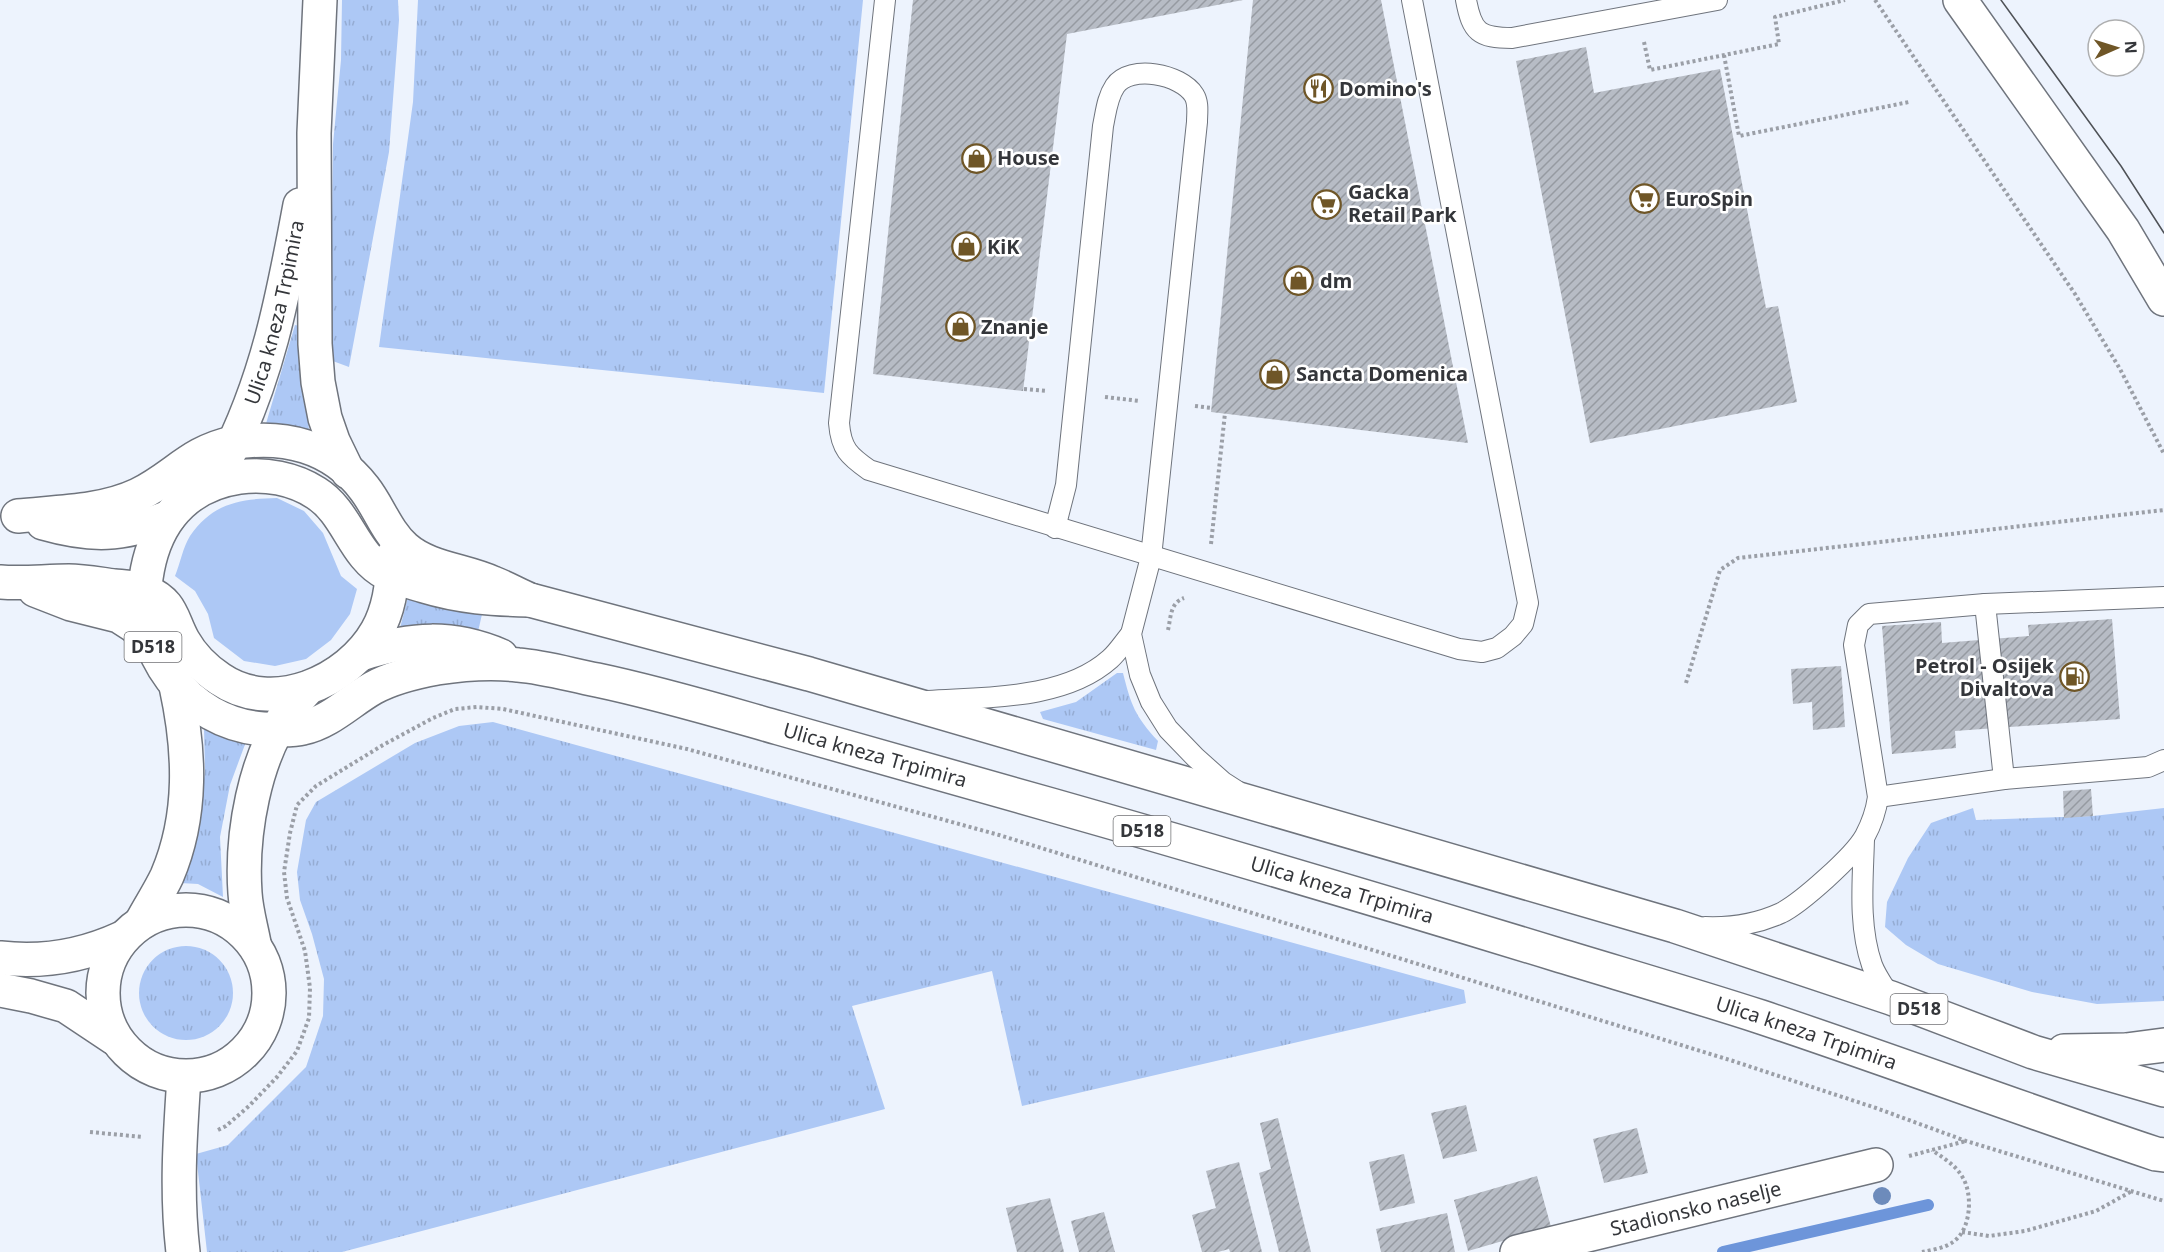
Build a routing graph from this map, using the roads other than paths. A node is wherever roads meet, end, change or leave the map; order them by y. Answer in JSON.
{"nodes":[{"id":1,"x":320,"y":0,"type":"edge"},
{"id":2,"x":885,"y":0,"type":"edge"},
{"id":3,"x":1412,"y":0,"type":"edge"},
{"id":4,"x":1466,"y":0,"type":"edge"},
{"id":5,"x":1717,"y":0,"type":"edge"},
{"id":6,"x":1960,"y":0,"type":"edge"},
{"id":7,"x":314,"y":133,"type":"junction"},
{"id":8,"x":2164,"y":299,"type":"edge"},
{"id":9,"x":235,"y":443,"type":"junction"},
{"id":10,"x":348,"y":472,"type":"junction"},
{"id":11,"x":213,"y":484,"type":"junction"},
{"id":12,"x":9,"y":516,"type":"edge"},
{"id":13,"x":170,"y":517,"type":"junction"},
{"id":14,"x":387,"y":528,"type":"junction"},
{"id":15,"x":1055,"y":528,"type":"junction"},
{"id":16,"x":1150,"y":557,"type":"junction"},
{"id":17,"x":393,"y":577,"type":"junction"},
{"id":18,"x":8,"y":583,"type":"edge"},
{"id":19,"x":144,"y":590,"type":"junction"},
{"id":20,"x":2164,"y":597,"type":"edge"},
{"id":21,"x":530,"y":600,"type":"junction"},
{"id":22,"x":1985,"y":604,"type":"junction"},
{"id":23,"x":1131,"y":634,"type":"junction"},
{"id":24,"x":150,"y":639,"type":"junction"},
{"id":25,"x":361,"y":654,"type":"junction"},
{"id":26,"x":519,"y":664,"type":"junction"},
{"id":27,"x":176,"y":686,"type":"junction"},
{"id":28,"x":308,"y":688,"type":"junction"},
{"id":29,"x":908,"y":702,"type":"junction"},
{"id":30,"x":277,"y":730,"type":"junction"},
{"id":31,"x":2164,"y":760,"type":"edge"},
{"id":32,"x":2004,"y":779,"type":"junction"},
{"id":33,"x":1878,"y":797,"type":"junction"},
{"id":34,"x":1261,"y":806,"type":"junction"},
{"id":35,"x":1864,"y":839,"type":"junction"},
{"id":36,"x":1675,"y":926,"type":"junction"},
{"id":37,"x":132,"y":929,"type":"junction"},
{"id":38,"x":254,"y":943,"type":"junction"},
{"id":39,"x":0,"y":958,"type":"edge"},
{"id":40,"x":0,"y":990,"type":"edge"},
{"id":41,"x":1892,"y":999,"type":"junction"},
{"id":42,"x":114,"y":1038,"type":"junction"},
{"id":43,"x":2164,"y":1045,"type":"edge"},
{"id":44,"x":2033,"y":1052,"type":"junction"},
{"id":45,"x":184,"y":1077,"type":"junction"},
{"id":46,"x":2164,"y":1090,"type":"edge"},
{"id":47,"x":2161,"y":1156,"type":"edge"},
{"id":48,"x":1876,"y":1165,"type":"road end"},
{"id":49,"x":183,"y":1252,"type":"edge"},
{"id":50,"x":1517,"y":1252,"type":"edge"}],
"edges":[{"from":1,"to":7,"type":"main road","name":"Ulica kneza Trpimira"},
{"from":2,"to":15,"type":"lane"},
{"from":3,"to":16,"type":"lane"},
{"from":4,"to":5,"type":"lane"},
{"from":6,"to":8,"type":"main road"},
{"from":7,"to":9,"type":"main road","name":"Ulica kneza Trpimira"},
{"from":7,"to":10,"type":"main road","name":"Ulica kneza Trpimira"},
{"from":9,"to":10,"type":"main road","number":"D518"},
{"from":9,"to":11,"type":"main road","name":"Ulica kneza Trpimira"},
{"from":9,"to":12,"type":"main road","number":"D518"},
{"from":10,"to":14,"type":"main road","number":"D518"},
{"from":11,"to":13,"type":"main road","number":"D518"},
{"from":11,"to":17,"type":"main road","number":"D518"},
{"from":12,"to":13,"type":"main road","number":"D518"},
{"from":13,"to":19,"type":"main road","number":"D518"},
{"from":14,"to":17,"type":"main road","number":"D518"},
{"from":14,"to":21,"type":"main road","number":"D518"},
{"from":15,"to":16,"type":"lane"},
{"from":15,"to":16,"type":"lane"},
{"from":16,"to":23,"type":"lane"},
{"from":17,"to":21,"type":"main road","number":"D518"},
{"from":17,"to":25,"type":"main road","number":"D518"},
{"from":18,"to":19,"type":"main road","number":"D518"},
{"from":18,"to":24,"type":"main road","number":"D518"},
{"from":19,"to":24,"type":"main road","number":"D518"},
{"from":19,"to":28,"type":"main road","number":"D518"},
{"from":20,"to":22,"type":"lane"},
{"from":21,"to":29,"type":"main road","number":"D518"},
{"from":22,"to":32,"type":"lane"},
{"from":22,"to":33,"type":"lane"},
{"from":23,"to":29,"type":"lane"},
{"from":23,"to":34,"type":"lane"},
{"from":24,"to":27,"type":"main road","number":"D518"},
{"from":25,"to":26,"type":"main road","number":"D518"},
{"from":25,"to":28,"type":"main road","number":"D518"},
{"from":26,"to":30,"type":"main road","number":"D518"},
{"from":26,"to":47,"type":"main road","name":"Ulica kneza Trpimira","number":"D518"},
{"from":27,"to":30,"type":"main road","number":"D518"},
{"from":27,"to":37,"type":"main road"},
{"from":28,"to":30,"type":"main road"},
{"from":29,"to":34,"type":"main road","number":"D518"},
{"from":30,"to":38,"type":"main road"},
{"from":31,"to":32,"type":"lane"},
{"from":32,"to":33,"type":"lane"},
{"from":33,"to":35,"type":"lane"},
{"from":34,"to":36,"type":"main road","number":"D518"},
{"from":35,"to":36,"type":"lane"},
{"from":35,"to":41,"type":"lane"},
{"from":36,"to":41,"type":"main road","number":"D518"},
{"from":37,"to":38,"type":"main road"},
{"from":37,"to":39,"type":"main road"},
{"from":37,"to":42,"type":"main road"},
{"from":38,"to":45,"type":"main road"},
{"from":40,"to":42,"type":"main road"},
{"from":41,"to":44,"type":"main road","number":"D518"},
{"from":42,"to":45,"type":"main road"},
{"from":43,"to":44,"type":"main road"},
{"from":44,"to":46,"type":"main road","number":"D518"},
{"from":45,"to":49,"type":"main road"},
{"from":48,"to":50,"type":"main road","name":"Stadionsko naselje"}]}
